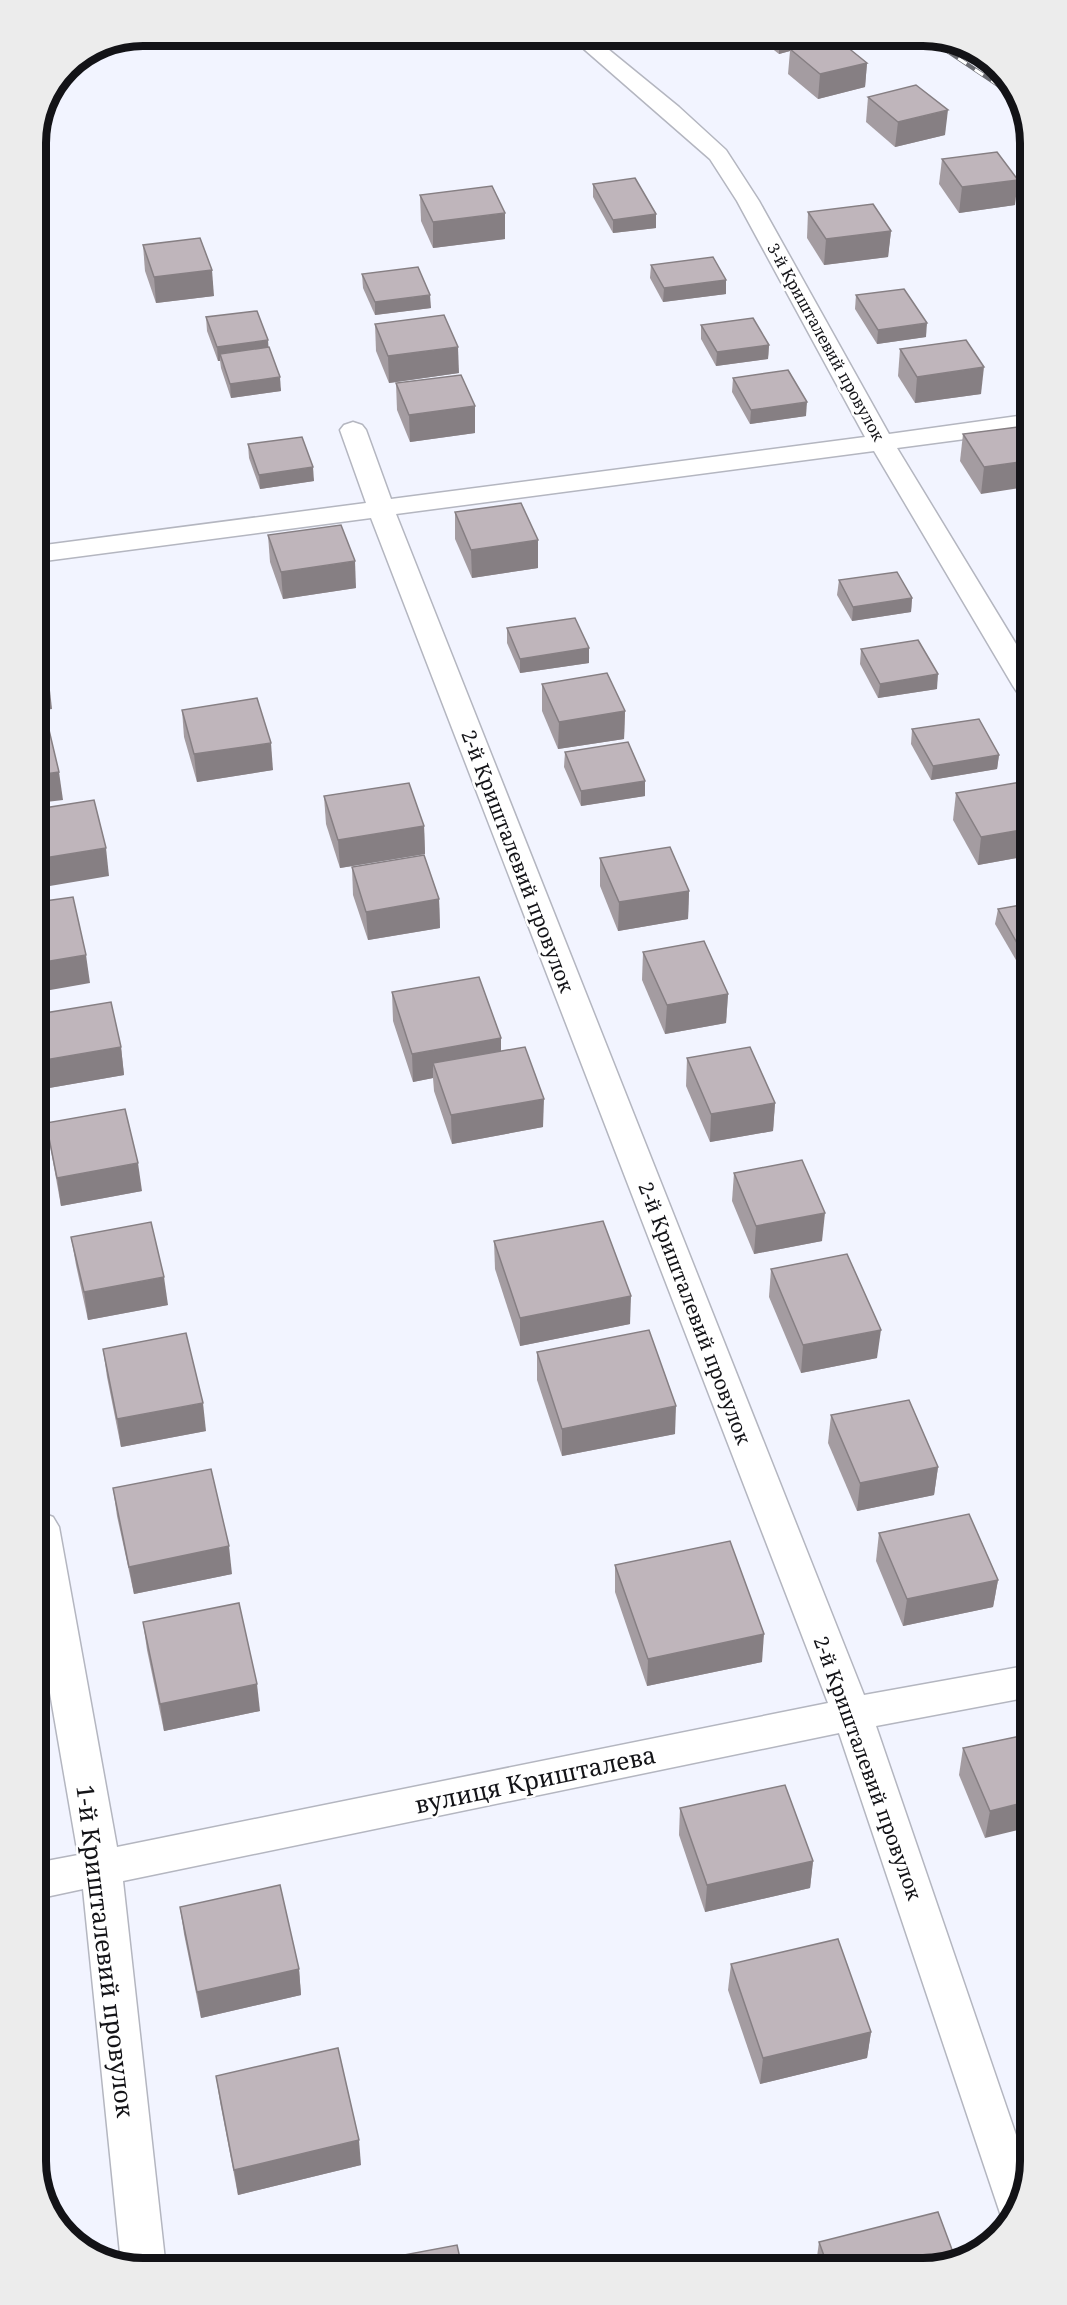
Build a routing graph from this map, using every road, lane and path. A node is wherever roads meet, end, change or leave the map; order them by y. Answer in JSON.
{"nodes":[{"id":1,"x":592,"y":47,"type":"edge"},
{"id":2,"x":1021,"y":424,"type":"edge"},
{"id":3,"x":353,"y":430,"type":"dead end"},
{"id":4,"x":881,"y":442,"type":"junction"},
{"id":5,"x":381,"y":509,"type":"junction"},
{"id":6,"x":47,"y":553,"type":"edge"},
{"id":7,"x":1021,"y":676,"type":"edge"},
{"id":8,"x":46,"y":1562,"type":"edge"},
{"id":9,"x":1021,"y":1683,"type":"edge"},
{"id":10,"x":852,"y":1714,"type":"junction"},
{"id":11,"x":101,"y":1868,"type":"junction"},
{"id":12,"x":46,"y":1879,"type":"edge"},
{"id":13,"x":1014,"y":2193,"type":"edge"},
{"id":14,"x":143,"y":2258,"type":"edge"}],
"edges":[{"from":1,"to":4,"type":"street","name":"3-й Кришталевий провулок"},
{"from":2,"to":4,"type":"street"},
{"from":3,"to":5,"type":"street","name":"2-й Кришталевий провулок"},
{"from":4,"to":5,"type":"street"},
{"from":4,"to":7,"type":"street","name":"3-й Кришталевий провулок"},
{"from":5,"to":6,"type":"street"},
{"from":5,"to":10,"type":"street","name":"2-й Кришталевий провулок"},
{"from":8,"to":11,"type":"street","name":"1-й Кришталевий провулок"},
{"from":9,"to":10,"type":"street","name":"вулиця Кришталева"},
{"from":10,"to":11,"type":"street","name":"вулиця Кришталева"},
{"from":10,"to":13,"type":"street","name":"2-й Кришталевий провулок"},
{"from":11,"to":12,"type":"street","name":"вулиця Кришталева"},
{"from":11,"to":14,"type":"street","name":"1-й Кришталевий провулок"}]}
